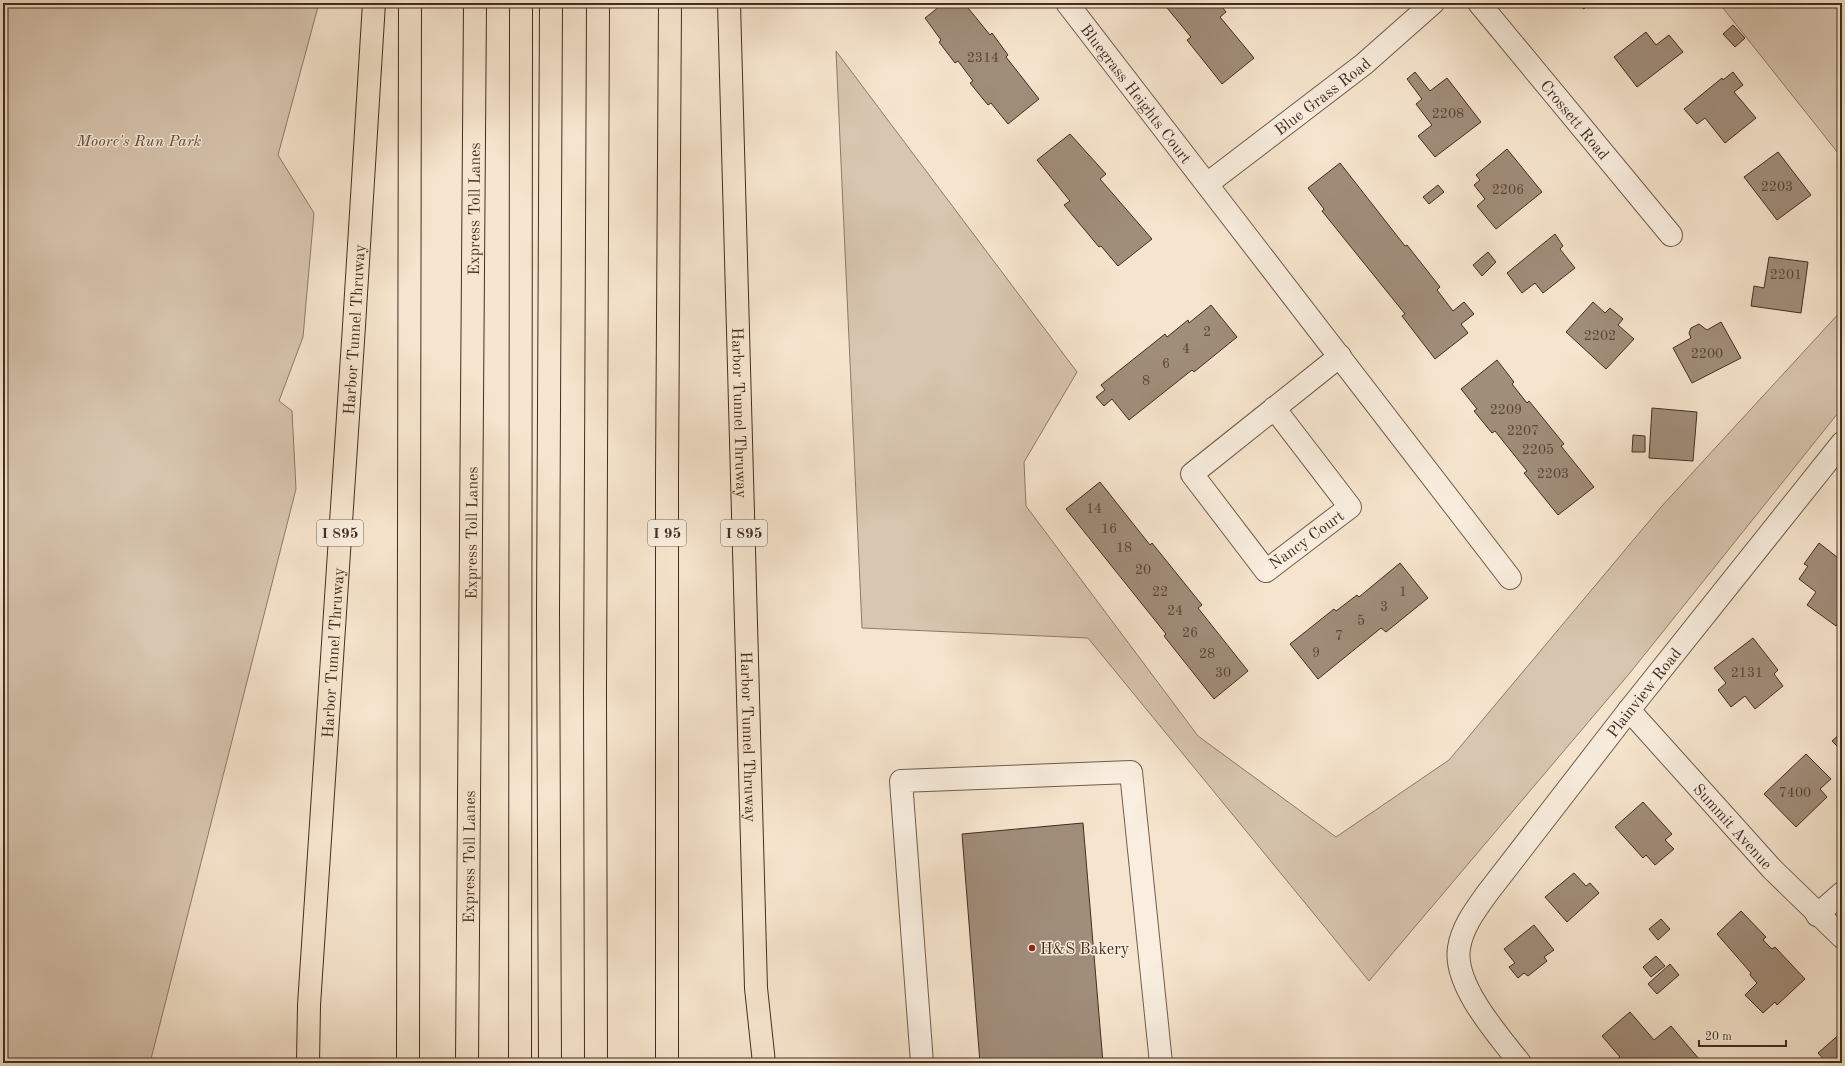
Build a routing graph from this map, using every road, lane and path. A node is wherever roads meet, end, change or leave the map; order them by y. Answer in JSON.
{"nodes":[{"id":1,"x":374,"y":3,"type":"edge"},
{"id":2,"x":410,"y":3,"type":"edge"},
{"id":3,"x":475,"y":3,"type":"edge"},
{"id":4,"x":521,"y":3,"type":"edge"},
{"id":5,"x":551,"y":3,"type":"edge"},
{"id":6,"x":598,"y":3,"type":"edge"},
{"id":7,"x":670,"y":3,"type":"edge"},
{"id":8,"x":729,"y":3,"type":"edge"},
{"id":9,"x":1068,"y":3,"type":"edge"},
{"id":10,"x":1433,"y":3,"type":"edge"},
{"id":11,"x":1479,"y":3,"type":"edge"},
{"id":12,"x":1207,"y":184,"type":"junction"},
{"id":13,"x":1672,"y":235,"type":"dead end"},
{"id":14,"x":1340,"y":356,"type":"junction"},
{"id":15,"x":1274,"y":408,"type":"junction"},
{"id":16,"x":1842,"y":443,"type":"edge"},
{"id":17,"x":1510,"y":578,"type":"dead end"},
{"id":18,"x":1629,"y":710,"type":"junction"},
{"id":19,"x":1842,"y":893,"type":"edge"},
{"id":20,"x":1817,"y":915,"type":"junction"},
{"id":21,"x":1842,"y":937,"type":"edge"},
{"id":22,"x":308,"y":1063,"type":"edge"},
{"id":23,"x":408,"y":1063,"type":"edge"},
{"id":24,"x":467,"y":1063,"type":"edge"},
{"id":25,"x":520,"y":1063,"type":"edge"},
{"id":26,"x":550,"y":1063,"type":"edge"},
{"id":27,"x":596,"y":1063,"type":"edge"},
{"id":28,"x":667,"y":1063,"type":"edge"},
{"id":29,"x":764,"y":1063,"type":"edge"},
{"id":30,"x":922,"y":1063,"type":"edge"},
{"id":31,"x":1161,"y":1063,"type":"edge"},
{"id":32,"x":1520,"y":1063,"type":"edge"}],
"edges":[{"from":1,"to":22,"type":"highway","name":"Harbor Tunnel Thruway","number":"I 895"},
{"from":2,"to":23,"type":"highway"},
{"from":3,"to":24,"type":"highway","name":"Express Toll Lanes"},
{"from":4,"to":25,"type":"highway"},
{"from":5,"to":26,"type":"highway"},
{"from":6,"to":27,"type":"highway"},
{"from":7,"to":28,"type":"highway","number":"I 95"},
{"from":8,"to":29,"type":"highway","name":"Harbor Tunnel Thruway","number":"I 895"},
{"from":9,"to":12,"type":"street","name":"Bluegrass Heights Court"},
{"from":10,"to":12,"type":"street","name":"Blue Grass Road"},
{"from":11,"to":13,"type":"street","name":"Crossett Road"},
{"from":12,"to":14,"type":"street"},
{"from":14,"to":15,"type":"street","name":"Nancy Court"},
{"from":14,"to":17,"type":"street"},
{"from":15,"to":15,"type":"street","name":"Nancy Court"},
{"from":16,"to":18,"type":"street","name":"Plainview Road"},
{"from":18,"to":20,"type":"street","name":"Summit Avenue"},
{"from":18,"to":32,"type":"street","name":"Plainview Road"},
{"from":19,"to":20,"type":"street"},
{"from":20,"to":21,"type":"street","name":"Summit Avenue"},
{"from":30,"to":31,"type":"street"}]}
